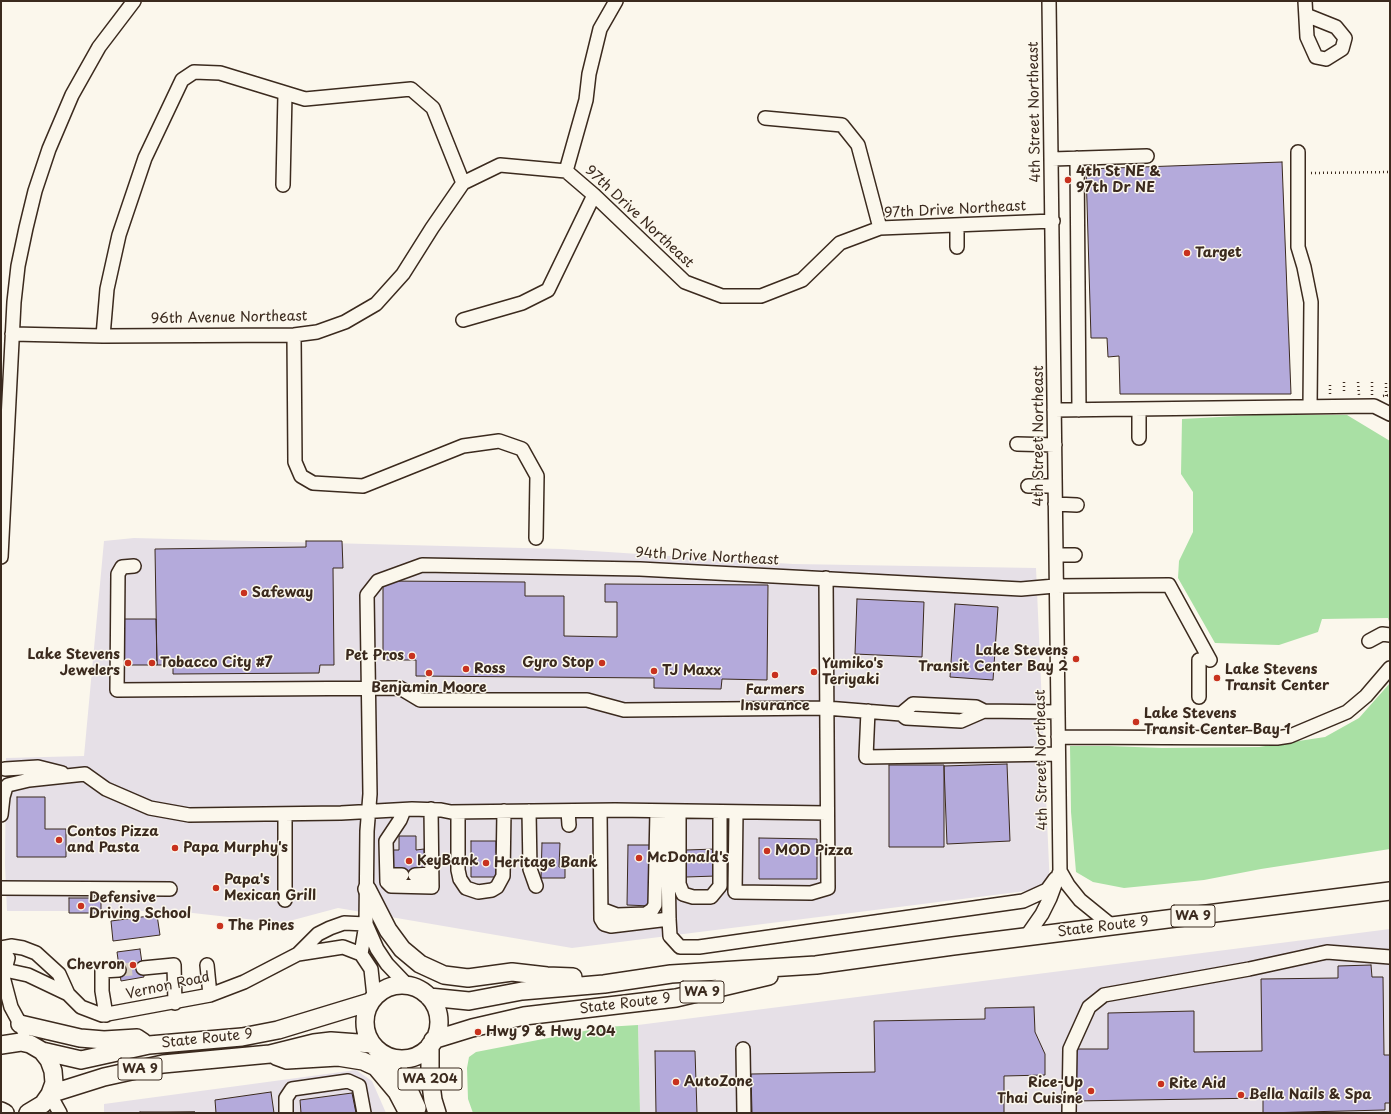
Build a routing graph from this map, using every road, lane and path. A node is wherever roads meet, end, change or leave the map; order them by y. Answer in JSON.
{"nodes":[{"id":1,"x":134,"y":1,"type":"edge"},
{"id":2,"x":616,"y":1,"type":"edge"},
{"id":3,"x":1050,"y":1,"type":"edge"},
{"id":4,"x":1305,"y":1,"type":"edge"},
{"id":5,"x":1306,"y":15,"type":"dead end"},
{"id":6,"x":285,"y":94,"type":"junction"},
{"id":7,"x":765,"y":118,"type":"dead end"},
{"id":8,"x":1298,"y":152,"type":"dead end"},
{"id":9,"x":1147,"y":156,"type":"dead end"},
{"id":10,"x":1077,"y":158,"type":"junction"},
{"id":11,"x":1052,"y":159,"type":"junction"},
{"id":12,"x":566,"y":171,"type":"junction"},
{"id":13,"x":1390,"y":172,"type":"edge"},
{"id":14,"x":1297,"y":173,"type":"junction"},
{"id":15,"x":464,"y":183,"type":"junction"},
{"id":16,"x":283,"y":185,"type":"dead end"},
{"id":17,"x":594,"y":195,"type":"junction"},
{"id":18,"x":1053,"y":221,"type":"junction"},
{"id":19,"x":957,"y":226,"type":"junction"},
{"id":20,"x":880,"y":228,"type":"junction"},
{"id":21,"x":956,"y":247,"type":"dead end"},
{"id":22,"x":463,"y":320,"type":"dead end"},
{"id":23,"x":12,"y":334,"type":"junction"},
{"id":24,"x":294,"y":335,"type":"junction"},
{"id":25,"x":103,"y":336,"type":"junction"},
{"id":26,"x":1330,"y":382,"type":"dead end"},
{"id":27,"x":1344,"y":382,"type":"dead end"},
{"id":28,"x":1358,"y":382,"type":"dead end"},
{"id":29,"x":1372,"y":382,"type":"dead end"},
{"id":30,"x":1386,"y":382,"type":"dead end"},
{"id":31,"x":1330,"y":395,"type":"dead end"},
{"id":32,"x":1344,"y":395,"type":"dead end"},
{"id":33,"x":1359,"y":395,"type":"dead end"},
{"id":34,"x":1372,"y":395,"type":"dead end"},
{"id":35,"x":1386,"y":396,"type":"dead end"},
{"id":36,"x":1310,"y":407,"type":"junction"},
{"id":37,"x":1139,"y":409,"type":"junction"},
{"id":38,"x":1054,"y":410,"type":"junction"},
{"id":39,"x":1079,"y":410,"type":"junction"},
{"id":40,"x":1390,"y":414,"type":"edge"},
{"id":41,"x":1138,"y":438,"type":"dead end"},
{"id":42,"x":1017,"y":444,"type":"dead end"},
{"id":43,"x":1055,"y":445,"type":"junction"},
{"id":44,"x":1028,"y":486,"type":"dead end"},
{"id":45,"x":1055,"y":486,"type":"junction"},
{"id":46,"x":2,"y":504,"type":"edge"},
{"id":47,"x":1055,"y":504,"type":"junction"},
{"id":48,"x":1077,"y":504,"type":"dead end"},
{"id":49,"x":536,"y":538,"type":"dead end"},
{"id":50,"x":1056,"y":555,"type":"junction"},
{"id":51,"x":1075,"y":555,"type":"dead end"},
{"id":52,"x":1,"y":557,"type":"edge"},
{"id":53,"x":134,"y":566,"type":"dead end"},
{"id":54,"x":826,"y":578,"type":"junction"},
{"id":55,"x":1055,"y":586,"type":"junction"},
{"id":56,"x":1390,"y":635,"type":"edge"},
{"id":57,"x":1369,"y":641,"type":"dead end"},
{"id":58,"x":1390,"y":668,"type":"edge"},
{"id":59,"x":369,"y":688,"type":"junction"},
{"id":60,"x":1199,"y":697,"type":"dead end"},
{"id":61,"x":826,"y":708,"type":"junction"},
{"id":62,"x":868,"y":711,"type":"junction"},
{"id":63,"x":1057,"y":712,"type":"junction"},
{"id":64,"x":1058,"y":737,"type":"junction"},
{"id":65,"x":1058,"y":754,"type":"junction"},
{"id":66,"x":2,"y":767,"type":"edge"},
{"id":67,"x":69,"y":774,"type":"junction"},
{"id":68,"x":5,"y":787,"type":"edge"},
{"id":69,"x":431,"y":809,"type":"junction"},
{"id":70,"x":404,"y":810,"type":"junction"},
{"id":71,"x":600,"y":810,"type":"junction"},
{"id":72,"x":368,"y":811,"type":"junction"},
{"id":73,"x":504,"y":811,"type":"junction"},
{"id":74,"x":529,"y":811,"type":"junction"},
{"id":75,"x":568,"y":811,"type":"junction"},
{"id":76,"x":668,"y":811,"type":"junction"},
{"id":77,"x":458,"y":812,"type":"junction"},
{"id":78,"x":720,"y":812,"type":"junction"},
{"id":79,"x":736,"y":812,"type":"junction"},
{"id":80,"x":827,"y":813,"type":"junction"},
{"id":81,"x":285,"y":814,"type":"junction"},
{"id":82,"x":1,"y":815,"type":"edge"},
{"id":83,"x":568,"y":825,"type":"dead end"},
{"id":84,"x":1060,"y":871,"type":"junction"},
{"id":85,"x":431,"y":874,"type":"junction"},
{"id":86,"x":387,"y":875,"type":"junction"},
{"id":87,"x":402,"y":875,"type":"dead end"},
{"id":88,"x":415,"y":875,"type":"dead end"},
{"id":89,"x":536,"y":886,"type":"dead end"},
{"id":90,"x":1,"y":888,"type":"edge"},
{"id":91,"x":170,"y":889,"type":"dead end"},
{"id":92,"x":367,"y":890,"type":"junction"},
{"id":93,"x":1390,"y":891,"type":"edge"},
{"id":94,"x":285,"y":900,"type":"dead end"},
{"id":95,"x":601,"y":909,"type":"junction"},
{"id":96,"x":668,"y":920,"type":"junction"},
{"id":97,"x":366,"y":924,"type":"junction"},
{"id":98,"x":1112,"y":926,"type":"junction"},
{"id":99,"x":1026,"y":937,"type":"junction"},
{"id":100,"x":1,"y":948,"type":"edge"},
{"id":101,"x":298,"y":954,"type":"junction"},
{"id":102,"x":361,"y":954,"type":"junction"},
{"id":103,"x":1390,"y":957,"type":"edge"},
{"id":104,"x":207,"y":965,"type":"dead end"},
{"id":105,"x":816,"y":965,"type":"junction"},
{"id":106,"x":142,"y":968,"type":"tunnel mouth"},
{"id":107,"x":119,"y":970,"type":"tunnel mouth"},
{"id":108,"x":3,"y":972,"type":"edge"},
{"id":109,"x":626,"y":981,"type":"junction"},
{"id":110,"x":407,"y":985,"type":"junction"},
{"id":111,"x":68,"y":994,"type":"junction"},
{"id":112,"x":210,"y":996,"type":"junction"},
{"id":113,"x":429,"y":997,"type":"junction"},
{"id":114,"x":372,"y":1000,"type":"junction"},
{"id":115,"x":175,"y":1003,"type":"junction"},
{"id":116,"x":106,"y":1015,"type":"junction"},
{"id":117,"x":20,"y":1024,"type":"junction"},
{"id":118,"x":432,"y":1042,"type":"junction"},
{"id":119,"x":372,"y":1044,"type":"junction"},
{"id":120,"x":1,"y":1045,"type":"edge"},
{"id":121,"x":149,"y":1045,"type":"junction"},
{"id":122,"x":36,"y":1047,"type":"junction"},
{"id":123,"x":743,"y":1049,"type":"dead end"},
{"id":124,"x":270,"y":1054,"type":"junction"},
{"id":125,"x":390,"y":1057,"type":"junction"},
{"id":126,"x":50,"y":1095,"type":"junction"},
{"id":127,"x":1,"y":1111,"type":"edge"},
{"id":128,"x":5,"y":1113,"type":"edge"},
{"id":129,"x":28,"y":1113,"type":"edge"},
{"id":130,"x":60,"y":1113,"type":"edge"},
{"id":131,"x":286,"y":1113,"type":"edge"},
{"id":132,"x":364,"y":1113,"type":"edge"},
{"id":133,"x":408,"y":1113,"type":"edge"},
{"id":134,"x":419,"y":1113,"type":"edge"},
{"id":135,"x":437,"y":1113,"type":"edge"},
{"id":136,"x":744,"y":1113,"type":"edge"},
{"id":137,"x":1068,"y":1113,"type":"edge"}],
"edges":[{"from":1,"to":23,"type":"street"},
{"from":2,"to":12,"type":"street"},
{"from":3,"to":11,"type":"street","name":"4th Street Northeast"},
{"from":4,"to":5,"type":"street"},
{"from":6,"to":15,"type":"street"},
{"from":6,"to":16,"type":"street"},
{"from":6,"to":25,"type":"street"},
{"from":7,"to":20,"type":"street"},
{"from":8,"to":14,"type":"street"},
{"from":9,"to":10,"type":"street"},
{"from":10,"to":11,"type":"street"},
{"from":10,"to":39,"type":"street"},
{"from":11,"to":18,"type":"street","name":"4th Street Northeast"},
{"from":12,"to":15,"type":"street","name":"96th Avenue Northeast"},
{"from":12,"to":17,"type":"street","name":"97th Drive Northeast"},
{"from":13,"to":14,"type":"path"},
{"from":14,"to":36,"type":"street"},
{"from":15,"to":24,"type":"street","name":"96th Avenue Northeast"},
{"from":17,"to":20,"type":"street","name":"97th Drive Northeast"},
{"from":17,"to":22,"type":"street"},
{"from":18,"to":19,"type":"street","name":"97th Drive Northeast"},
{"from":18,"to":38,"type":"street","name":"4th Street Northeast"},
{"from":19,"to":20,"type":"street","name":"97th Drive Northeast"},
{"from":19,"to":21,"type":"street"},
{"from":23,"to":25,"type":"street","name":"96th Avenue Northeast"},
{"from":23,"to":46,"type":"street"},
{"from":24,"to":25,"type":"street","name":"96th Avenue Northeast"},
{"from":24,"to":49,"type":"street"},
{"from":26,"to":31,"type":"path"},
{"from":27,"to":32,"type":"path"},
{"from":28,"to":33,"type":"path"},
{"from":29,"to":34,"type":"path"},
{"from":30,"to":35,"type":"path"},
{"from":36,"to":37,"type":"street"},
{"from":36,"to":40,"type":"street"},
{"from":37,"to":39,"type":"street"},
{"from":37,"to":41,"type":"street"},
{"from":38,"to":39,"type":"street"},
{"from":38,"to":43,"type":"street","name":"4th Street Northeast"},
{"from":42,"to":43,"type":"street"},
{"from":43,"to":45,"type":"street","name":"4th Street Northeast"},
{"from":44,"to":45,"type":"street"},
{"from":45,"to":47,"type":"street","name":"4th Street Northeast"},
{"from":46,"to":52,"type":"street"},
{"from":47,"to":48,"type":"street"},
{"from":47,"to":50,"type":"street","name":"4th Street Northeast"},
{"from":50,"to":51,"type":"street"},
{"from":50,"to":55,"type":"street","name":"4th Street Northeast"},
{"from":53,"to":59,"type":"street"},
{"from":54,"to":55,"type":"street","name":"94th Drive Northeast"},
{"from":54,"to":59,"type":"street","name":"94th Drive Northeast"},
{"from":54,"to":61,"type":"street"},
{"from":55,"to":60,"type":"street","name":"94th Drive Northeast"},
{"from":55,"to":63,"type":"street","name":"4th Street Northeast"},
{"from":56,"to":57,"type":"street"},
{"from":58,"to":64,"type":"street"},
{"from":59,"to":61,"type":"street"},
{"from":59,"to":72,"type":"street"},
{"from":61,"to":62,"type":"street"},
{"from":61,"to":80,"type":"street"},
{"from":62,"to":63,"type":"street"},
{"from":62,"to":65,"type":"street"},
{"from":63,"to":64,"type":"street","name":"4th Street Northeast"},
{"from":64,"to":65,"type":"street","name":"4th Street Northeast"},
{"from":65,"to":84,"type":"street","name":"4th Street Northeast"},
{"from":66,"to":67,"type":"street"},
{"from":66,"to":68,"type":"street"},
{"from":67,"to":68,"type":"street"},
{"from":67,"to":81,"type":"street"},
{"from":68,"to":82,"type":"street"},
{"from":69,"to":70,"type":"street"},
{"from":69,"to":77,"type":"street"},
{"from":69,"to":85,"type":"street"},
{"from":70,"to":72,"type":"street"},
{"from":70,"to":86,"type":"street"},
{"from":71,"to":75,"type":"street"},
{"from":71,"to":76,"type":"street"},
{"from":71,"to":95,"type":"street"},
{"from":72,"to":81,"type":"street"},
{"from":72,"to":92,"type":"street"},
{"from":73,"to":74,"type":"street"},
{"from":73,"to":77,"type":"street"},
{"from":73,"to":77,"type":"street"},
{"from":74,"to":75,"type":"street"},
{"from":74,"to":89,"type":"street"},
{"from":75,"to":83,"type":"street"},
{"from":76,"to":78,"type":"street"},
{"from":76,"to":78,"type":"street"},
{"from":76,"to":95,"type":"street"},
{"from":76,"to":96,"type":"street"},
{"from":78,"to":79,"type":"street"},
{"from":79,"to":80,"type":"street"},
{"from":79,"to":80,"type":"street"},
{"from":81,"to":94,"type":"street"},
{"from":84,"to":96,"type":"street"},
{"from":84,"to":98,"type":"street"},
{"from":84,"to":99,"type":"street"},
{"from":85,"to":86,"type":"street"},
{"from":85,"to":88,"type":"street"},
{"from":86,"to":87,"type":"street"},
{"from":90,"to":91,"type":"street"},
{"from":92,"to":97,"type":"street"},
{"from":92,"to":109,"type":"main road"},
{"from":93,"to":98,"type":"main road","name":"State Route 9","number":"WA 9"},
{"from":95,"to":96,"type":"street"},
{"from":97,"to":101,"type":"street","name":"Vernon Road"},
{"from":97,"to":102,"type":"street"},
{"from":97,"to":110,"type":"street"},
{"from":98,"to":99,"type":"main road","name":"State Route 9","number":"WA 9"},
{"from":99,"to":105,"type":"main road","name":"State Route 9","number":"WA 9"},
{"from":100,"to":108,"type":"street"},
{"from":100,"to":111,"type":"street","name":"Vernon Road"},
{"from":101,"to":102,"type":"street","name":"Vernon Road"},
{"from":101,"to":112,"type":"street","name":"Vernon Road"},
{"from":102,"to":114,"type":"street"},
{"from":103,"to":137,"type":"street"},
{"from":104,"to":112,"type":"street"},
{"from":105,"to":109,"type":"main road","name":"State Route 9","number":"WA 9"},
{"from":105,"to":118,"type":"main road","name":"State Route 9","number":"WA 9"},
{"from":106,"to":115,"type":"street"},
{"from":107,"to":116,"type":"street"},
{"from":108,"to":111,"type":"street","name":"Vernon Road"},
{"from":108,"to":117,"type":"street"},
{"from":109,"to":113,"type":"main road","name":"State Route 9","number":"WA 9"},
{"from":110,"to":113,"type":"main road"},
{"from":110,"to":114,"type":"main road"},
{"from":111,"to":116,"type":"street","name":"Vernon Road"},
{"from":112,"to":115,"type":"street","name":"Vernon Road"},
{"from":113,"to":118,"type":"main road"},
{"from":114,"to":119,"type":"main road"},
{"from":114,"to":121,"type":"main road","name":"State Route 9","number":"WA 9"},
{"from":115,"to":116,"type":"street","name":"Vernon Road"},
{"from":117,"to":121,"type":"main road"},
{"from":117,"to":122,"type":"street"},
{"from":118,"to":125,"type":"main road"},
{"from":118,"to":135,"type":"main road","number":"WA 204"},
{"from":119,"to":124,"type":"main road","name":"State Route 9","number":"WA 9"},
{"from":119,"to":125,"type":"main road"},
{"from":120,"to":122,"type":"main road","name":"State Route 9"},
{"from":121,"to":122,"type":"main road","name":"State Route 9","number":"WA 9"},
{"from":122,"to":126,"type":"main road"},
{"from":123,"to":136,"type":"street"},
{"from":124,"to":126,"type":"main road","name":"State Route 9","number":"WA 9"},
{"from":124,"to":133,"type":"main road"},
{"from":125,"to":134,"type":"main road","number":"WA 204"},
{"from":126,"to":129,"type":"main road"},
{"from":126,"to":130,"type":"street"},
{"from":127,"to":128,"type":"main road"},
{"from":131,"to":132,"type":"street"}]}
